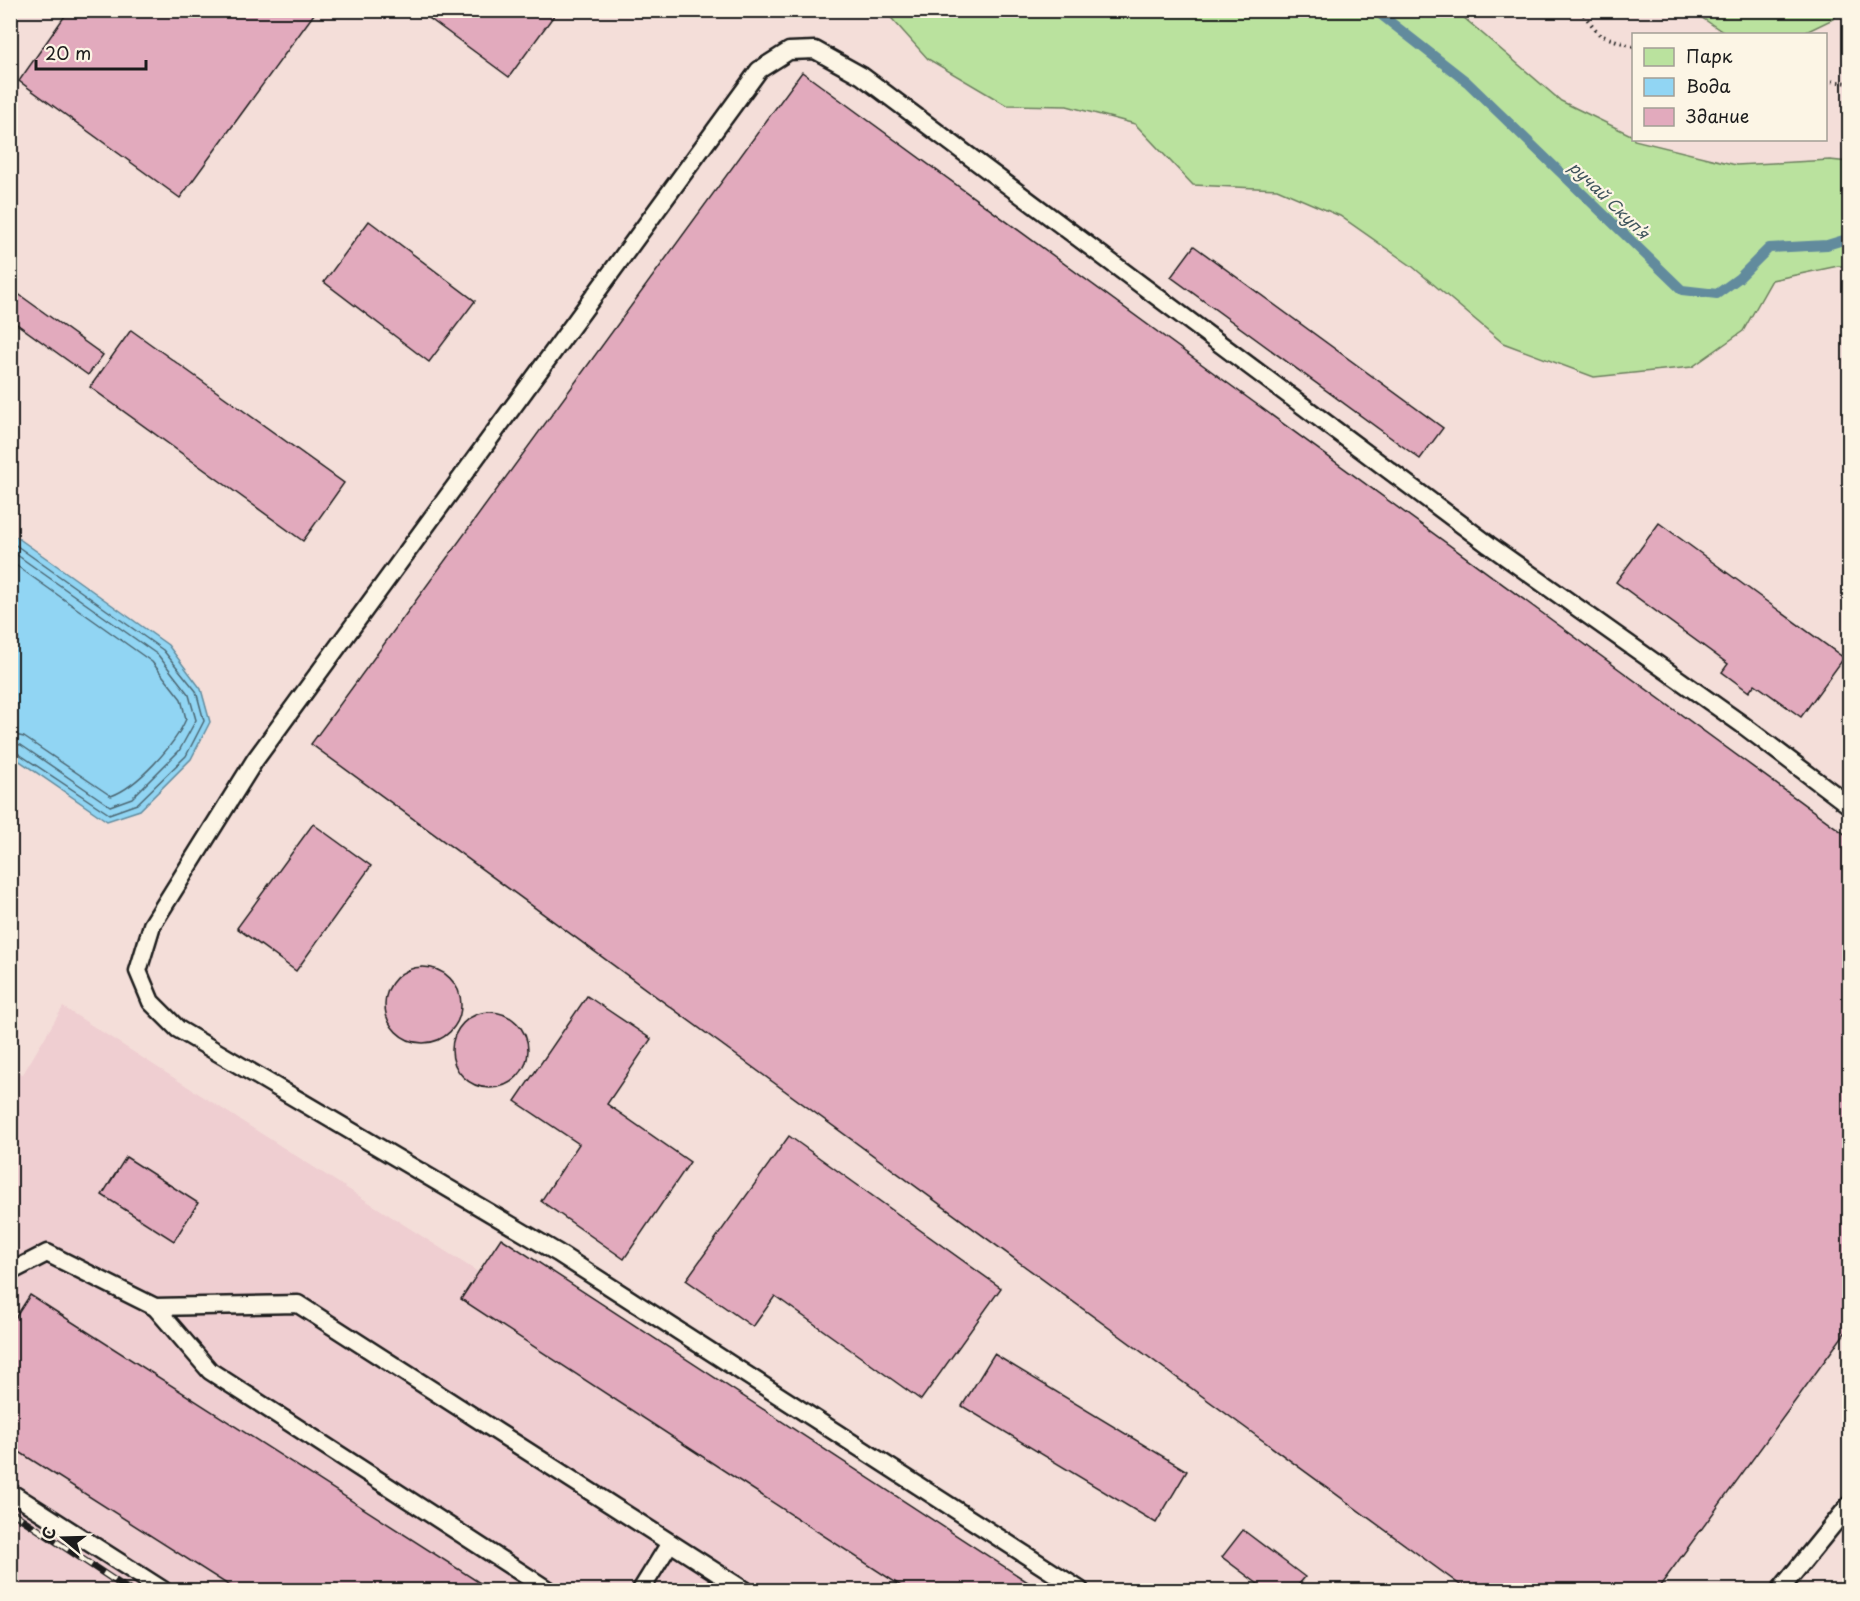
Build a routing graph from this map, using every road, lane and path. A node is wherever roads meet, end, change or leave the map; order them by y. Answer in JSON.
{"nodes":[{"id":1,"x":1580,"y":10,"type":"edge"},
{"id":2,"x":1632,"y":46,"type":"edge"},
{"id":3,"x":1827,"y":81,"type":"edge"},
{"id":4,"x":1850,"y":83,"type":"edge"},
{"id":5,"x":1850,"y":806,"type":"edge"},
{"id":6,"x":10,"y":1272,"type":"edge"},
{"id":7,"x":155,"y":1307,"type":"junction"},
{"id":8,"x":10,"y":1492,"type":"edge"},
{"id":9,"x":1850,"y":1504,"type":"edge"},
{"id":10,"x":670,"y":1543,"type":"junction"},
{"id":11,"x":163,"y":1590,"type":"edge"},
{"id":12,"x":548,"y":1590,"type":"edge"},
{"id":13,"x":641,"y":1590,"type":"edge"},
{"id":14,"x":744,"y":1590,"type":"edge"},
{"id":15,"x":1080,"y":1590,"type":"edge"},
{"id":16,"x":1780,"y":1590,"type":"edge"}],
"edges":[{"from":1,"to":2,"type":"path"},
{"from":3,"to":4,"type":"path"},
{"from":5,"to":15,"type":"lane"},
{"from":6,"to":7,"type":"lane"},
{"from":7,"to":10,"type":"lane"},
{"from":7,"to":12,"type":"lane"},
{"from":8,"to":11,"type":"lane"},
{"from":9,"to":16,"type":"lane"},
{"from":10,"to":13,"type":"lane"},
{"from":10,"to":14,"type":"lane"}]}
